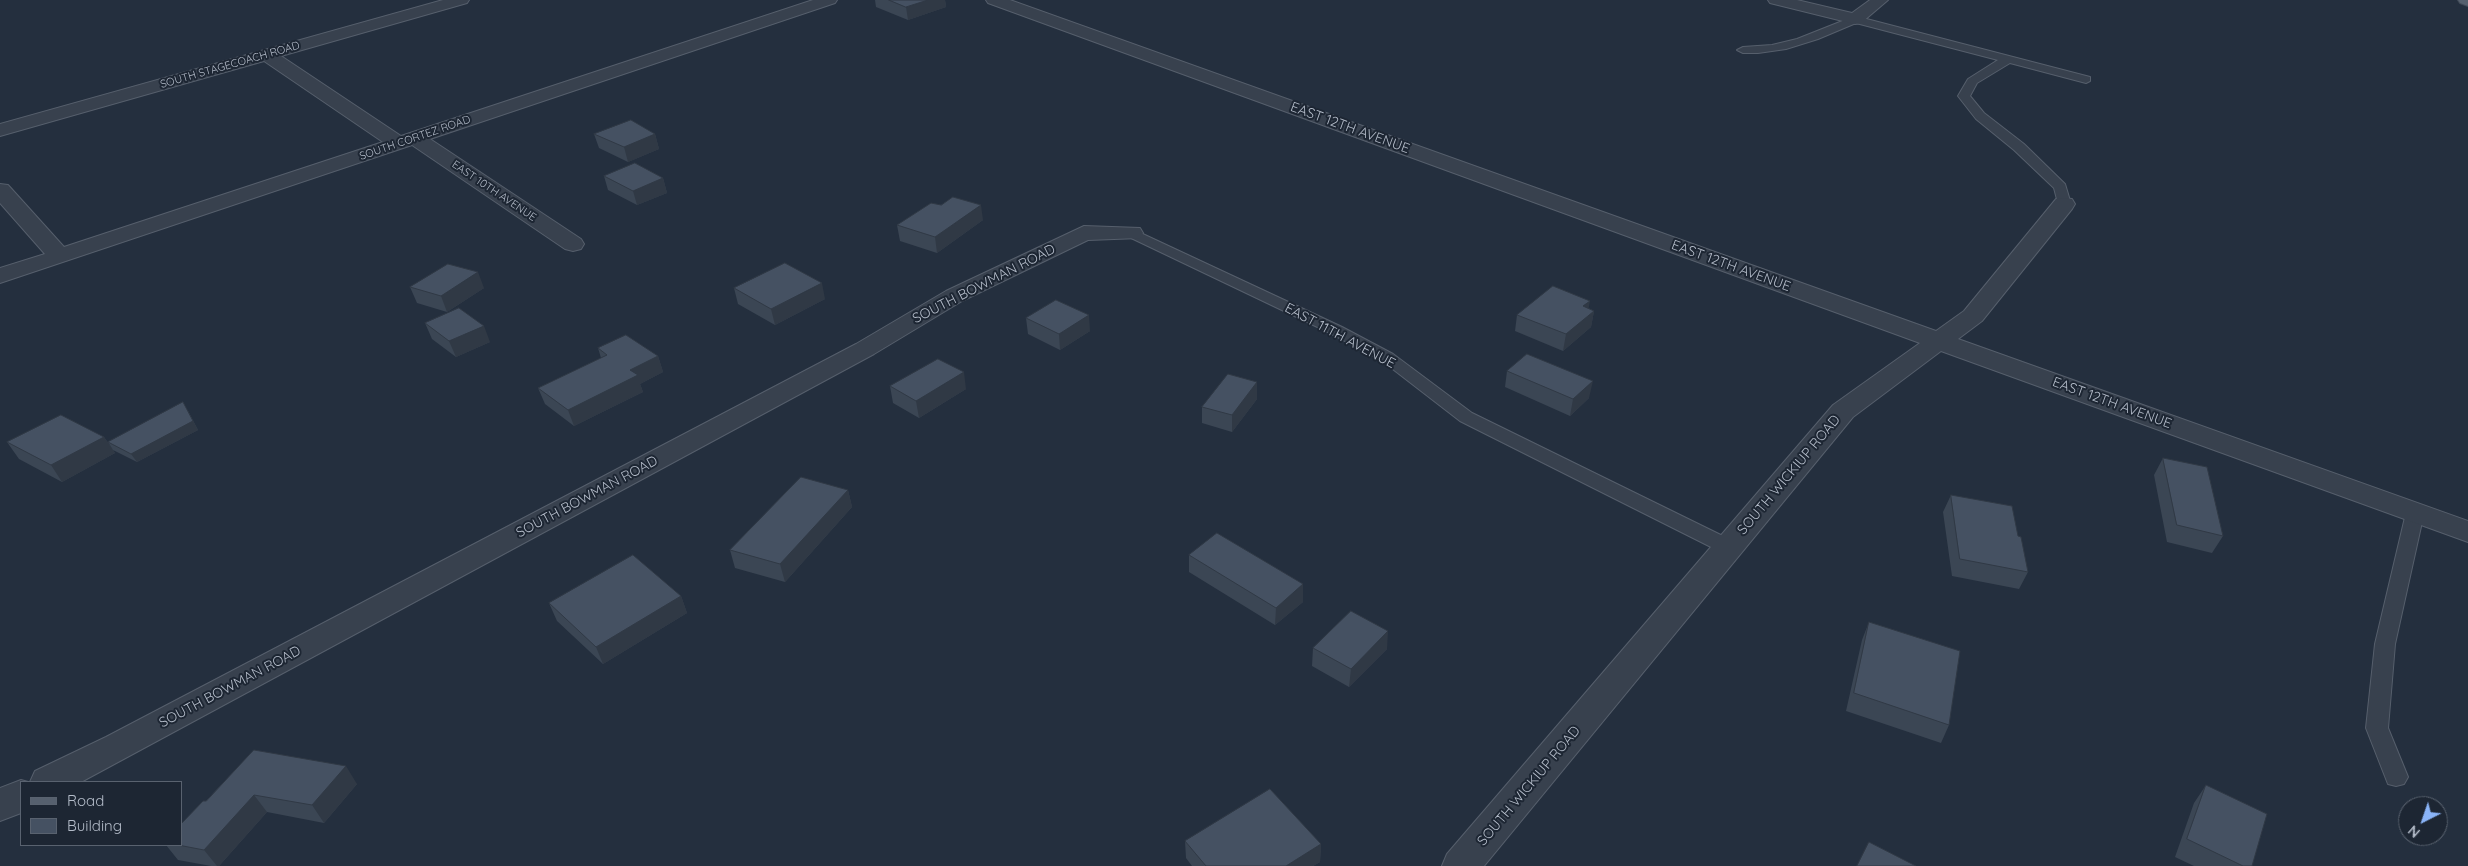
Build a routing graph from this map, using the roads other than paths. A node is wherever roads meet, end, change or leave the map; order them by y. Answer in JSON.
{"nodes":[{"id":1,"x":461,"y":0,"type":"edge"},
{"id":2,"x":830,"y":0,"type":"edge"},
{"id":3,"x":994,"y":0,"type":"edge"},
{"id":4,"x":1776,"y":0,"type":"edge"},
{"id":5,"x":1880,"y":0,"type":"edge"},
{"id":6,"x":1855,"y":20,"type":"junction"},
{"id":7,"x":1743,"y":50,"type":"dead end"},
{"id":8,"x":266,"y":54,"type":"junction"},
{"id":9,"x":2009,"y":58,"type":"junction"},
{"id":10,"x":2086,"y":79,"type":"dead end"},
{"id":11,"x":0,"y":130,"type":"edge"},
{"id":12,"x":407,"y":141,"type":"junction"},
{"id":13,"x":0,"y":190,"type":"edge"},
{"id":14,"x":2064,"y":204,"type":"joint"},
{"id":15,"x":1132,"y":233,"type":"joint"},
{"id":16,"x":573,"y":244,"type":"dead end"},
{"id":17,"x":60,"y":257,"type":"junction"},
{"id":18,"x":0,"y":276,"type":"edge"},
{"id":19,"x":1940,"y":341,"type":"junction"},
{"id":20,"x":2415,"y":513,"type":"junction"},
{"id":21,"x":2468,"y":532,"type":"edge"},
{"id":22,"x":1728,"y":547,"type":"junction"},
{"id":23,"x":2396,"y":777,"type":"dead end"},
{"id":24,"x":50,"y":781,"type":"edge"},
{"id":25,"x":20,"y":796,"type":"edge"},
{"id":26,"x":0,"y":806,"type":"edge"},
{"id":27,"x":1461,"y":866,"type":"edge"}],
"edges":[{"from":1,"to":8,"type":"street","name":"SOUTH STAGECOACH ROAD"},
{"from":2,"to":12,"type":"street","name":"SOUTH CORTEZ ROAD"},
{"from":3,"to":19,"type":"street","name":"EAST 12TH AVENUE"},
{"from":4,"to":6,"type":"street"},
{"from":5,"to":6,"type":"street"},
{"from":6,"to":7,"type":"lane"},
{"from":6,"to":9,"type":"lane"},
{"from":8,"to":11,"type":"street","name":"SOUTH STAGECOACH ROAD"},
{"from":8,"to":12,"type":"street","name":"EAST 10TH AVENUE"},
{"from":9,"to":10,"type":"lane"},
{"from":9,"to":14,"type":"lane","name":"SOUTH WICKIUP ROAD"},
{"from":12,"to":16,"type":"street","name":"EAST 10TH AVENUE"},
{"from":12,"to":17,"type":"street","name":"SOUTH CORTEZ ROAD"},
{"from":13,"to":17,"type":"street"},
{"from":14,"to":19,"type":"street","name":"SOUTH WICKIUP ROAD"},
{"from":15,"to":22,"type":"lane","name":"EAST 11TH AVENUE"},
{"from":15,"to":24,"type":"street","name":"SOUTH BOWMAN ROAD"},
{"from":17,"to":18,"type":"street","name":"SOUTH CORTEZ ROAD"},
{"from":19,"to":20,"type":"street","name":"EAST 12TH AVENUE"},
{"from":19,"to":22,"type":"street","name":"SOUTH WICKIUP ROAD"},
{"from":20,"to":21,"type":"street","name":"EAST 12TH AVENUE"},
{"from":20,"to":23,"type":"lane"},
{"from":22,"to":27,"type":"street","name":"SOUTH WICKIUP ROAD"},
{"from":25,"to":26,"type":"street"}]}
